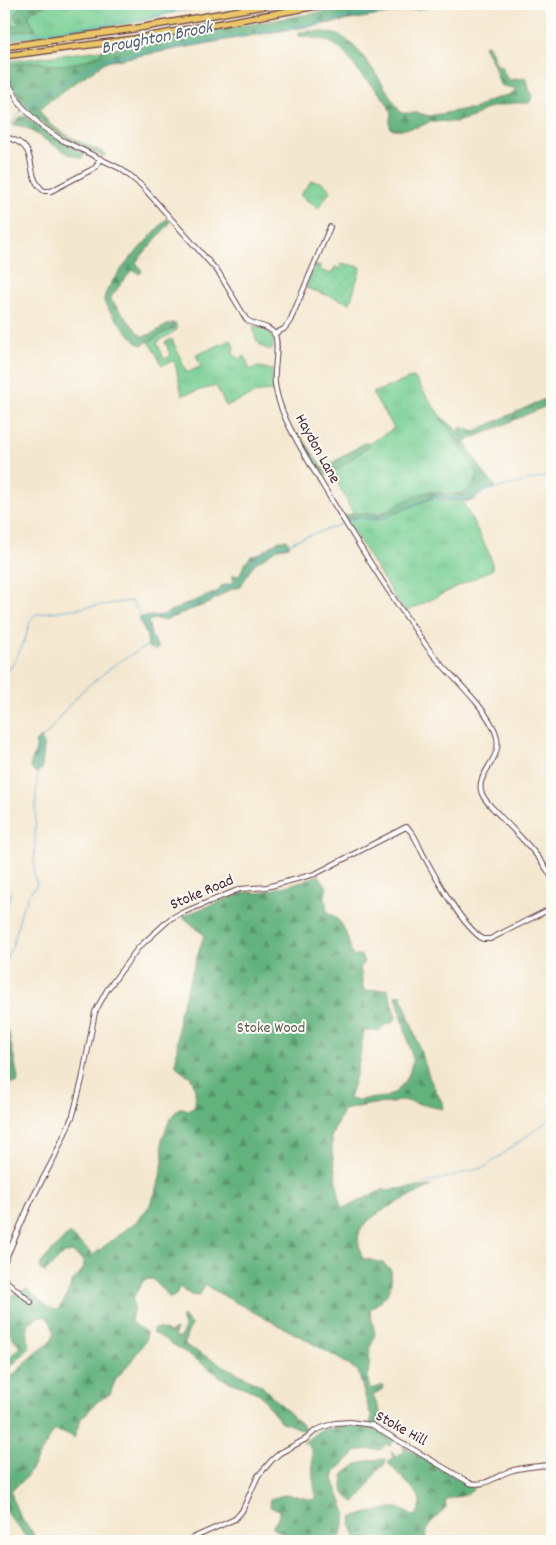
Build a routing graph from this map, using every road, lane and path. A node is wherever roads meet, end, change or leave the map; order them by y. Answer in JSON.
{"nodes":[{"id":1,"x":274,"y":4,"type":"edge"},
{"id":2,"x":328,"y":4,"type":"edge"},
{"id":3,"x":4,"y":47,"type":"edge"},
{"id":4,"x":4,"y":56,"type":"edge"},
{"id":5,"x":4,"y":75,"type":"edge"},
{"id":6,"x":4,"y":137,"type":"edge"},
{"id":7,"x":100,"y":158,"type":"junction"},
{"id":8,"x":330,"y":227,"type":"dead end"},
{"id":9,"x":274,"y":334,"type":"junction"},
{"id":10,"x":552,"y":878,"type":"edge"},
{"id":11,"x":552,"y":908,"type":"edge"},
{"id":12,"x":4,"y":1263,"type":"edge"},
{"id":13,"x":4,"y":1279,"type":"edge"},
{"id":14,"x":31,"y":1302,"type":"dead end"},
{"id":15,"x":552,"y":1465,"type":"edge"},
{"id":16,"x":186,"y":1541,"type":"edge"}],
"edges":[{"from":1,"to":3,"type":"highway"},
{"from":2,"to":4,"type":"highway"},
{"from":5,"to":7,"type":"street"},
{"from":6,"to":7,"type":"street"},
{"from":7,"to":9,"type":"street"},
{"from":8,"to":9,"type":"street"},
{"from":9,"to":10,"type":"street","name":"Haydon Lane"},
{"from":11,"to":12,"type":"street","name":"Stoke Road"},
{"from":13,"to":14,"type":"street"},
{"from":15,"to":16,"type":"street","name":"Stoke Hill"}]}
